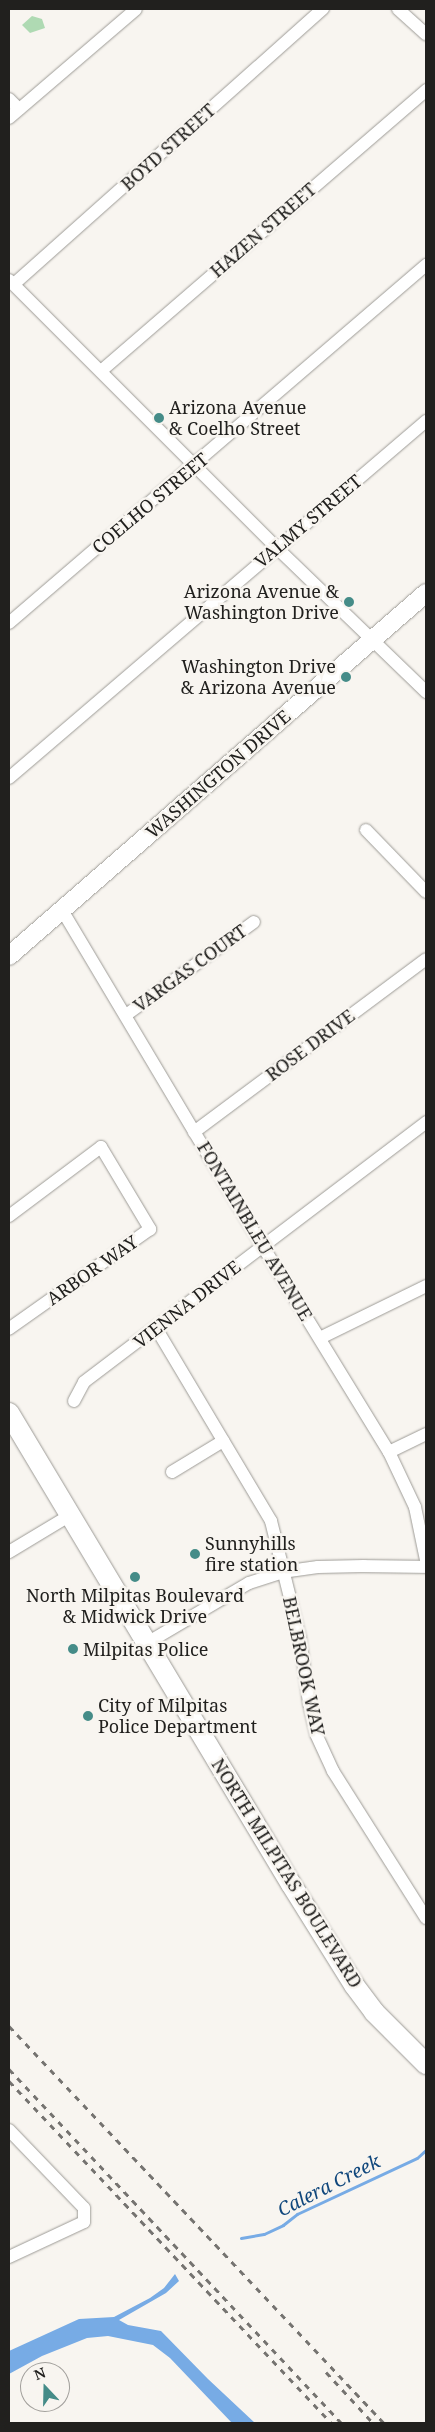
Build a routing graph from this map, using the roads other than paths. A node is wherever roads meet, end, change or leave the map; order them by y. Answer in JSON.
{"nodes":[{"id":1,"x":136,"y":9,"type":"edge"},
{"id":2,"x":323,"y":9,"type":"edge"},
{"id":3,"x":398,"y":9,"type":"edge"},
{"id":4,"x":426,"y":34,"type":"edge"},
{"id":5,"x":426,"y":90,"type":"edge"},
{"id":6,"x":9,"y":98,"type":"edge"},
{"id":7,"x":19,"y":109,"type":"junction"},
{"id":8,"x":9,"y":118,"type":"edge"},
{"id":9,"x":426,"y":266,"type":"edge"},
{"id":10,"x":11,"y":282,"type":"edge"},
{"id":11,"x":101,"y":371,"type":"junction"},
{"id":12,"x":426,"y":421,"type":"edge"},
{"id":13,"x":195,"y":465,"type":"junction"},
{"id":14,"x":276,"y":547,"type":"junction"},
{"id":15,"x":426,"y":593,"type":"edge"},
{"id":16,"x":9,"y":623,"type":"edge"},
{"id":17,"x":371,"y":640,"type":"junction"},
{"id":18,"x":426,"y":692,"type":"edge"},
{"id":19,"x":9,"y":778,"type":"edge"},
{"id":20,"x":366,"y":830,"type":"dead end"},
{"id":21,"x":426,"y":892,"type":"edge"},
{"id":22,"x":62,"y":910,"type":"junction"},
{"id":23,"x":254,"y":922,"type":"dead end"},
{"id":24,"x":9,"y":956,"type":"edge"},
{"id":25,"x":426,"y":959,"type":"edge"},
{"id":26,"x":126,"y":1015,"type":"junction"},
{"id":27,"x":426,"y":1122,"type":"edge"},
{"id":28,"x":194,"y":1132,"type":"junction"},
{"id":29,"x":9,"y":1216,"type":"edge"},
{"id":30,"x":262,"y":1245,"type":"junction"},
{"id":31,"x":426,"y":1286,"type":"edge"},
{"id":32,"x":156,"y":1328,"type":"junction"},
{"id":33,"x":9,"y":1329,"type":"edge"},
{"id":34,"x":320,"y":1338,"type":"junction"},
{"id":35,"x":74,"y":1401,"type":"dead end"},
{"id":36,"x":9,"y":1413,"type":"edge"},
{"id":37,"x":426,"y":1434,"type":"edge"},
{"id":38,"x":223,"y":1441,"type":"junction"},
{"id":39,"x":389,"y":1452,"type":"junction"},
{"id":40,"x":172,"y":1472,"type":"dead end"},
{"id":41,"x":69,"y":1516,"type":"junction"},
{"id":42,"x":9,"y":1552,"type":"edge"},
{"id":43,"x":426,"y":1560,"type":"edge"},
{"id":44,"x":426,"y":1567,"type":"edge"},
{"id":45,"x":282,"y":1572,"type":"junction"},
{"id":46,"x":147,"y":1643,"type":"junction"},
{"id":47,"x":426,"y":1918,"type":"edge"},
{"id":48,"x":426,"y":2064,"type":"edge"},
{"id":49,"x":9,"y":2130,"type":"edge"},
{"id":50,"x":9,"y":2257,"type":"edge"}],
"edges":[{"from":1,"to":7,"type":"street"},
{"from":2,"to":10,"type":"street","name":"BOYD STREET"},
{"from":3,"to":4,"type":"street"},
{"from":5,"to":11,"type":"street","name":"HAZEN STREET"},
{"from":6,"to":7,"type":"street"},
{"from":7,"to":8,"type":"street"},
{"from":9,"to":13,"type":"street","name":"COELHO STREET"},
{"from":10,"to":11,"type":"street"},
{"from":11,"to":13,"type":"street"},
{"from":12,"to":14,"type":"street","name":"VALMY STREET"},
{"from":13,"to":14,"type":"street"},
{"from":13,"to":16,"type":"street","name":"COELHO STREET"},
{"from":14,"to":17,"type":"street"},
{"from":14,"to":19,"type":"street","name":"VALMY STREET"},
{"from":15,"to":17,"type":"street","name":"WASHINGTON DRIVE"},
{"from":17,"to":18,"type":"street"},
{"from":17,"to":22,"type":"street","name":"WASHINGTON DRIVE"},
{"from":20,"to":21,"type":"street"},
{"from":22,"to":24,"type":"street","name":"WASHINGTON DRIVE"},
{"from":22,"to":26,"type":"street","name":"FONTAINBLEU AVENUE"},
{"from":23,"to":26,"type":"street","name":"VARGAS COURT"},
{"from":25,"to":28,"type":"street","name":"ROSE DRIVE"},
{"from":26,"to":28,"type":"street","name":"FONTAINBLEU AVENUE"},
{"from":27,"to":30,"type":"street","name":"VIENNA DRIVE"},
{"from":28,"to":30,"type":"street","name":"FONTAINBLEU AVENUE"},
{"from":29,"to":33,"type":"street","name":"ARBOR WAY"},
{"from":30,"to":32,"type":"street","name":"VIENNA DRIVE"},
{"from":30,"to":34,"type":"street","name":"FONTAINBLEU AVENUE"},
{"from":31,"to":34,"type":"street"},
{"from":32,"to":35,"type":"street","name":"VIENNA DRIVE"},
{"from":32,"to":38,"type":"street","name":"BELBROOK WAY"},
{"from":34,"to":39,"type":"street","name":"FONTAINBLEU AVENUE"},
{"from":36,"to":41,"type":"main road","name":"NORTH MILPITAS BOULEVARD"},
{"from":37,"to":39,"type":"street"},
{"from":38,"to":40,"type":"street"},
{"from":38,"to":45,"type":"street","name":"BELBROOK WAY"},
{"from":39,"to":43,"type":"street","name":"FONTAINBLEU AVENUE"},
{"from":41,"to":42,"type":"street"},
{"from":41,"to":46,"type":"main road","name":"NORTH MILPITAS BOULEVARD"},
{"from":44,"to":45,"type":"street"},
{"from":45,"to":46,"type":"street"},
{"from":45,"to":47,"type":"street","name":"BELBROOK WAY"},
{"from":46,"to":48,"type":"main road","name":"NORTH MILPITAS BOULEVARD"},
{"from":49,"to":50,"type":"street"}]}
